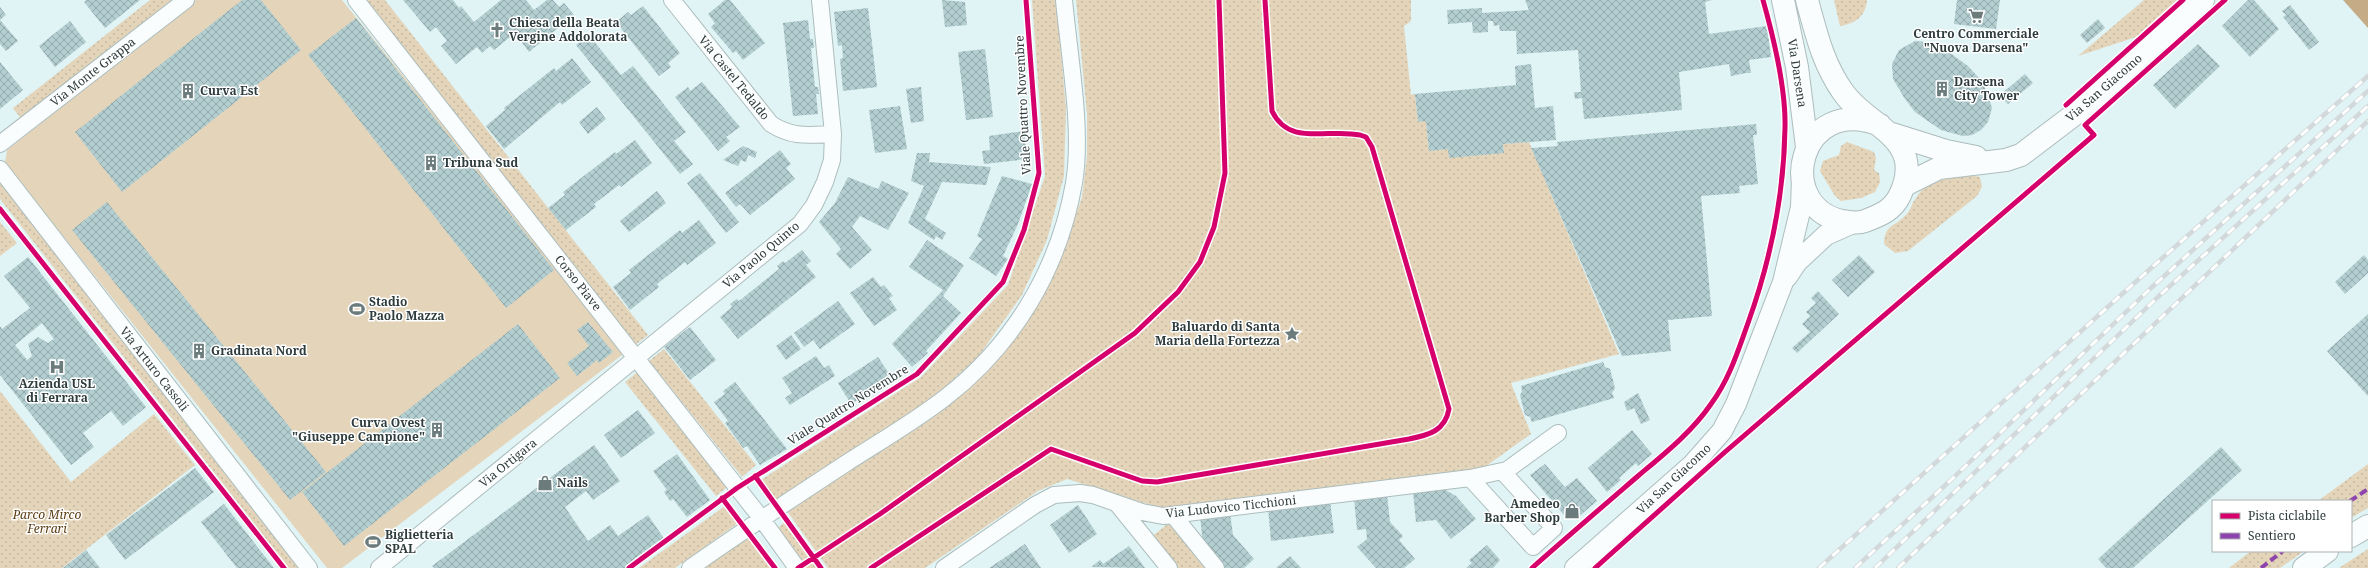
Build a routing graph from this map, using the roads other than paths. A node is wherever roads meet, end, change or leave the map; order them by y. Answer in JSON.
{"nodes":[{"id":1,"x":186,"y":0,"type":"edge"},
{"id":2,"x":356,"y":0,"type":"edge"},
{"id":3,"x":672,"y":0,"type":"edge"},
{"id":4,"x":820,"y":0,"type":"edge"},
{"id":5,"x":1064,"y":0,"type":"edge"},
{"id":6,"x":1783,"y":0,"type":"edge"},
{"id":7,"x":1807,"y":0,"type":"edge"},
{"id":8,"x":2203,"y":0,"type":"edge"},
{"id":9,"x":1886,"y":130,"type":"junction"},
{"id":10,"x":833,"y":134,"type":"junction"},
{"id":11,"x":0,"y":144,"type":"edge"},
{"id":12,"x":1807,"y":147,"type":"junction"},
{"id":13,"x":1997,"y":161,"type":"junction"},
{"id":14,"x":0,"y":169,"type":"edge"},
{"id":15,"x":1802,"y":176,"type":"junction"},
{"id":16,"x":1905,"y":185,"type":"junction"},
{"id":17,"x":1852,"y":223,"type":"junction"},
{"id":18,"x":1784,"y":282,"type":"junction"},
{"id":19,"x":636,"y":357,"type":"junction"},
{"id":20,"x":1558,"y":433,"type":"dead end"},
{"id":21,"x":1502,"y":471,"type":"junction"},
{"id":22,"x":1470,"y":478,"type":"junction"},
{"id":23,"x":1118,"y":505,"type":"junction"},
{"id":24,"x":1173,"y":515,"type":"junction"},
{"id":25,"x":761,"y":518,"type":"junction"},
{"id":26,"x":2326,"y":552,"type":"edge"},
{"id":27,"x":309,"y":568,"type":"edge"},
{"id":28,"x":379,"y":568,"type":"edge"},
{"id":29,"x":690,"y":568,"type":"edge"},
{"id":30,"x":797,"y":568,"type":"edge"},
{"id":31,"x":944,"y":568,"type":"edge"},
{"id":32,"x":1170,"y":568,"type":"edge"},
{"id":33,"x":1216,"y":568,"type":"edge"},
{"id":34,"x":1575,"y":568,"type":"edge"},
{"id":35,"x":2304,"y":568,"type":"edge"}],
"edges":[{"from":1,"to":11,"type":"street","name":"Via Monte Grappa"},
{"from":2,"to":19,"type":"street","name":"Corso Piave"},
{"from":3,"to":10,"type":"street","name":"Via Castel Tedaldo"},
{"from":4,"to":10,"type":"street","name":"Via Paolo Quinto"},
{"from":5,"to":25,"type":"street"},
{"from":6,"to":12,"type":"main road","name":"Via Darsena"},
{"from":7,"to":9,"type":"main road","name":"Via Darsena"},
{"from":8,"to":13,"type":"main road","name":"Via San Giacomo"},
{"from":9,"to":12,"type":"main road","name":"Via Darsena"},
{"from":9,"to":13,"type":"main road","name":"Via San Giacomo"},
{"from":9,"to":16,"type":"main road","name":"Via Darsena"},
{"from":10,"to":19,"type":"street","name":"Via Paolo Quinto"},
{"from":12,"to":15,"type":"main road","name":"Via Darsena"},
{"from":13,"to":16,"type":"main road","name":"Via San Giacomo"},
{"from":14,"to":27,"type":"street","name":"Via Arturo Cassoli"},
{"from":15,"to":17,"type":"main road","name":"Via Darsena"},
{"from":15,"to":18,"type":"street","name":"Via San Giacomo"},
{"from":16,"to":17,"type":"main road","name":"Via Darsena"},
{"from":17,"to":18,"type":"street","name":"Via San Giacomo"},
{"from":18,"to":34,"type":"street","name":"Via San Giacomo"},
{"from":19,"to":25,"type":"street","name":"Corso Piave"},
{"from":19,"to":28,"type":"street","name":"Via Ortigara"},
{"from":20,"to":21,"type":"street","name":"Via Ludovico Ticchioni"},
{"from":21,"to":22,"type":"street","name":"Via Ludovico Ticchioni"},
{"from":21,"to":22,"type":"street"},
{"from":22,"to":24,"type":"street","name":"Via Ludovico Ticchioni"},
{"from":23,"to":24,"type":"street","name":"Via Ludovico Ticchioni"},
{"from":23,"to":31,"type":"street","name":"Via Ludovico Ticchioni"},
{"from":23,"to":32,"type":"street"},
{"from":24,"to":33,"type":"street"},
{"from":25,"to":29,"type":"street"},
{"from":25,"to":30,"type":"street","name":"Corso Piave"},
{"from":26,"to":35,"type":"main road"}]}
